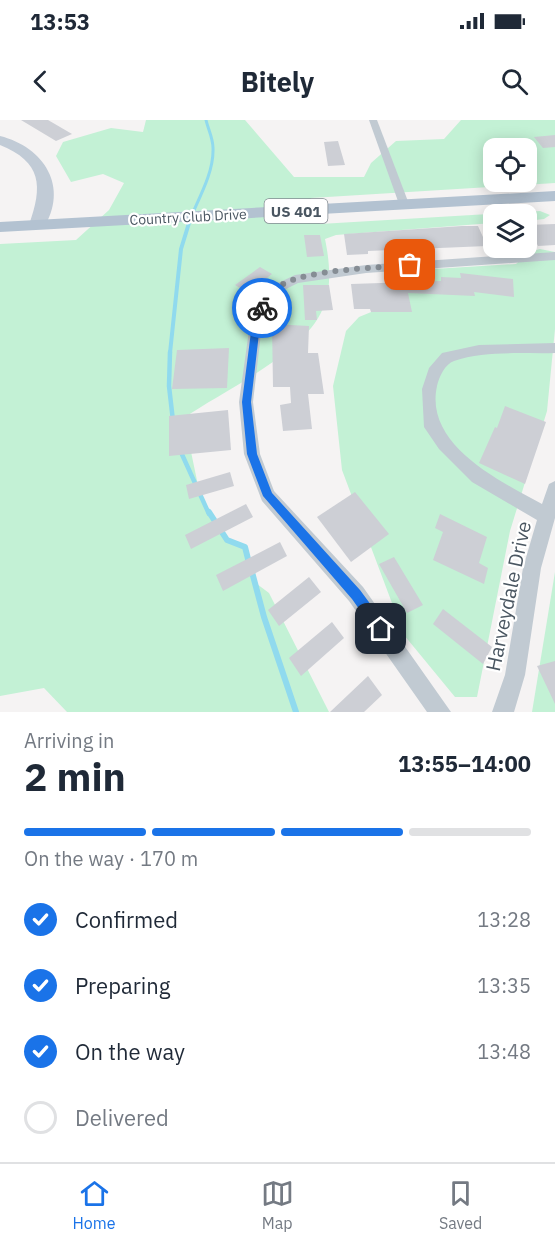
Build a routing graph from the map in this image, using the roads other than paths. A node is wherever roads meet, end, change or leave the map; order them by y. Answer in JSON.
{"nodes":[{"id":1,"x":373,"y":120,"type":"edge"},
{"id":2,"x":0,"y":140,"type":"edge"},
{"id":3,"x":555,"y":196,"type":"edge"},
{"id":4,"x":404,"y":204,"type":"junction"},
{"id":5,"x":37,"y":225,"type":"junction"},
{"id":6,"x":0,"y":227,"type":"edge"},
{"id":7,"x":555,"y":256,"type":"edge"},
{"id":8,"x":555,"y":348,"type":"edge"},
{"id":9,"x":555,"y":489,"type":"edge"},
{"id":10,"x":547,"y":516,"type":"junction"},
{"id":11,"x":440,"y":712,"type":"edge"},
{"id":12,"x":502,"y":712,"type":"edge"}],
"edges":[{"from":1,"to":4,"type":"street"},
{"from":2,"to":5,"type":"street"},
{"from":3,"to":4,"type":"main road","name":"Country Club Drive","number":"US 401"},
{"from":4,"to":5,"type":"main road","name":"Country Club Drive","number":"US 401"},
{"from":5,"to":6,"type":"main road","name":"Country Club Drive","number":"US 401"},
{"from":7,"to":11,"type":"street"},
{"from":8,"to":10,"type":"street"},
{"from":9,"to":10,"type":"street","name":"Harveydale Drive"},
{"from":10,"to":12,"type":"street","name":"Harveydale Drive"}]}
